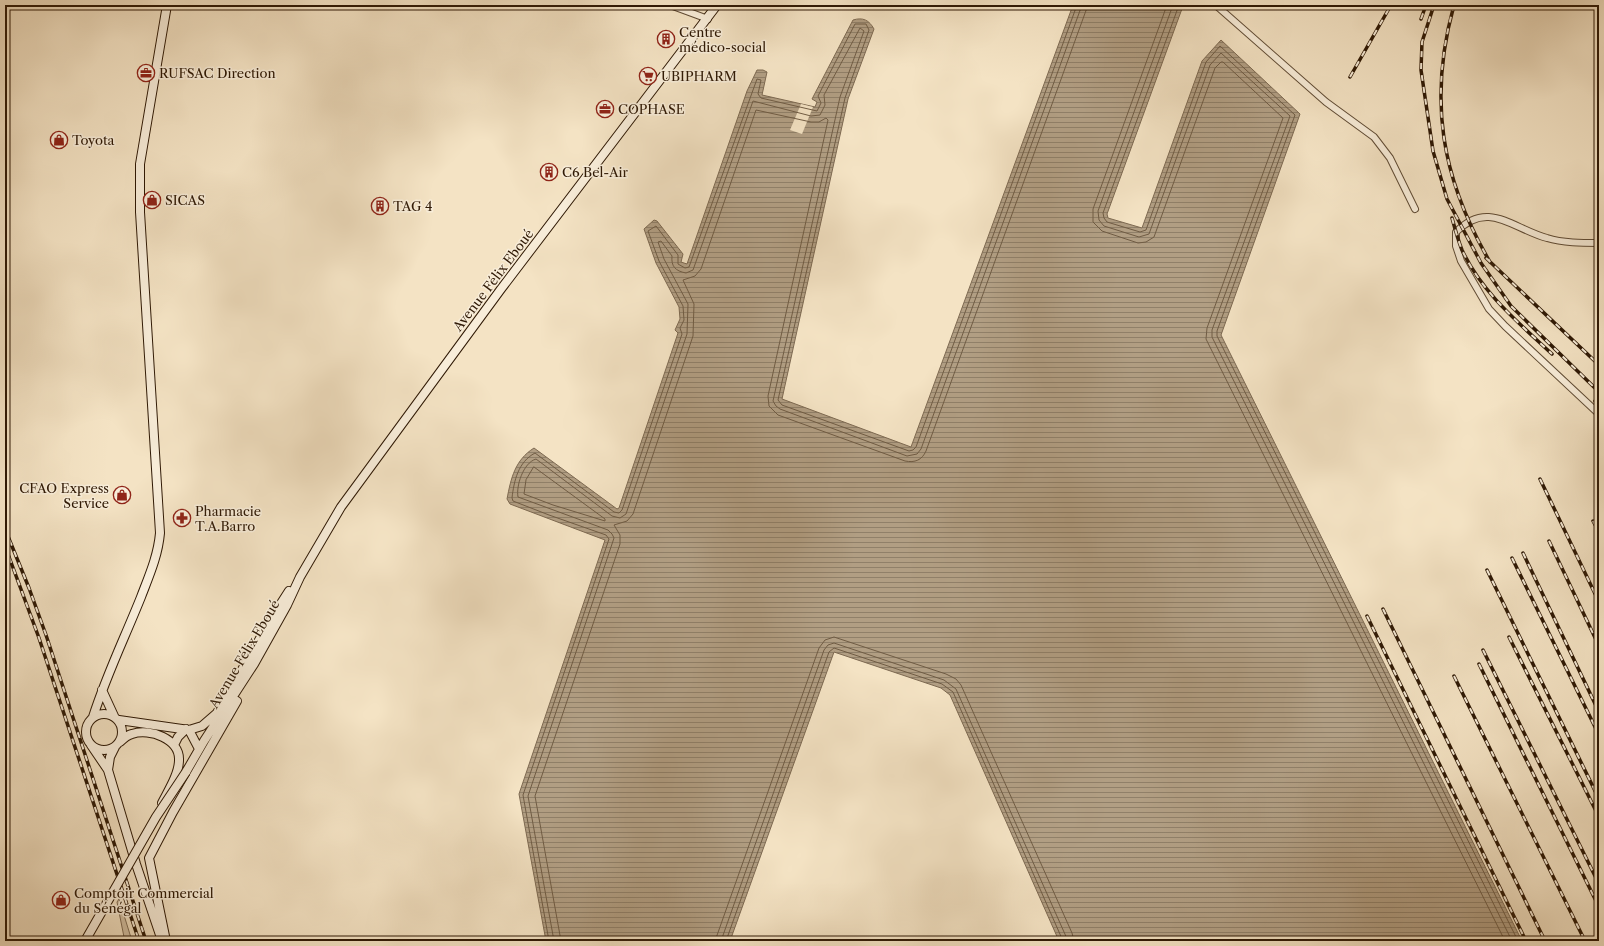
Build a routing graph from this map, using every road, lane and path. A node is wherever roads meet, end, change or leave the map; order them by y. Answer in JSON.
{"nodes":[{"id":1,"x":167,"y":5,"type":"edge"},
{"id":2,"x":670,"y":5,"type":"edge"},
{"id":3,"x":717,"y":5,"type":"edge"},
{"id":4,"x":1218,"y":8,"type":"dead end"},
{"id":5,"x":708,"y":19,"type":"junction"},
{"id":6,"x":1415,"y":209,"type":"dead end"},
{"id":7,"x":1599,"y":243,"type":"edge"},
{"id":8,"x":1599,"y":414,"type":"edge"},
{"id":9,"x":300,"y":577,"type":"junction"},
{"id":10,"x":254,"y":664,"type":"junction"},
{"id":11,"x":102,"y":690,"type":"junction"},
{"id":12,"x":217,"y":712,"type":"junction"},
{"id":13,"x":93,"y":717,"type":"junction"},
{"id":14,"x":116,"y":718,"type":"junction"},
{"id":15,"x":188,"y":730,"type":"junction"},
{"id":16,"x":204,"y":741,"type":"junction"},
{"id":17,"x":117,"y":744,"type":"junction"},
{"id":18,"x":91,"y":745,"type":"junction"},
{"id":19,"x":174,"y":745,"type":"junction"},
{"id":20,"x":198,"y":749,"type":"junction"},
{"id":21,"x":108,"y":770,"type":"junction"},
{"id":22,"x":156,"y":817,"type":"junction"},
{"id":23,"x":149,"y":858,"type":"junction"},
{"id":24,"x":136,"y":864,"type":"junction"},
{"id":25,"x":85,"y":941,"type":"edge"},
{"id":26,"x":162,"y":941,"type":"edge"},
{"id":27,"x":166,"y":941,"type":"edge"}],
"edges":[{"from":1,"to":11,"type":"street"},
{"from":2,"to":5,"type":"street"},
{"from":3,"to":5,"type":"street","name":"Avenue Félix Eboué"},
{"from":4,"to":6,"type":"street"},
{"from":5,"to":9,"type":"street","name":"Avenue Félix Eboué"},
{"from":7,"to":8,"type":"street"},
{"from":9,"to":10,"type":"street","name":"Avenue Félix Eboué"},
{"from":9,"to":12,"type":"street","name":"Avenue Félix Eboué"},
{"from":10,"to":16,"type":"street","name":"Avenue Félix Eboué"},
{"from":10,"to":23,"type":"street"},
{"from":11,"to":13,"type":"street"},
{"from":11,"to":14,"type":"street"},
{"from":12,"to":15,"type":"street"},
{"from":12,"to":16,"type":"street","name":"Avenue Félix Eboué"},
{"from":13,"to":14,"type":"street"},
{"from":13,"to":18,"type":"street"},
{"from":14,"to":15,"type":"street"},
{"from":14,"to":17,"type":"street"},
{"from":15,"to":19,"type":"street"},
{"from":15,"to":20,"type":"street"},
{"from":16,"to":20,"type":"street","name":"Avenue Félix Eboué"},
{"from":17,"to":18,"type":"street"},
{"from":17,"to":19,"type":"street"},
{"from":17,"to":21,"type":"street"},
{"from":18,"to":21,"type":"street"},
{"from":19,"to":22,"type":"street","bridge":true},
{"from":20,"to":22,"type":"street","name":"Avenue Félix Eboué","bridge":true},
{"from":21,"to":24,"type":"street"},
{"from":22,"to":25,"type":"street","bridge":true},
{"from":23,"to":24,"type":"street"},
{"from":23,"to":27,"type":"street"},
{"from":24,"to":26,"type":"street"}]}
